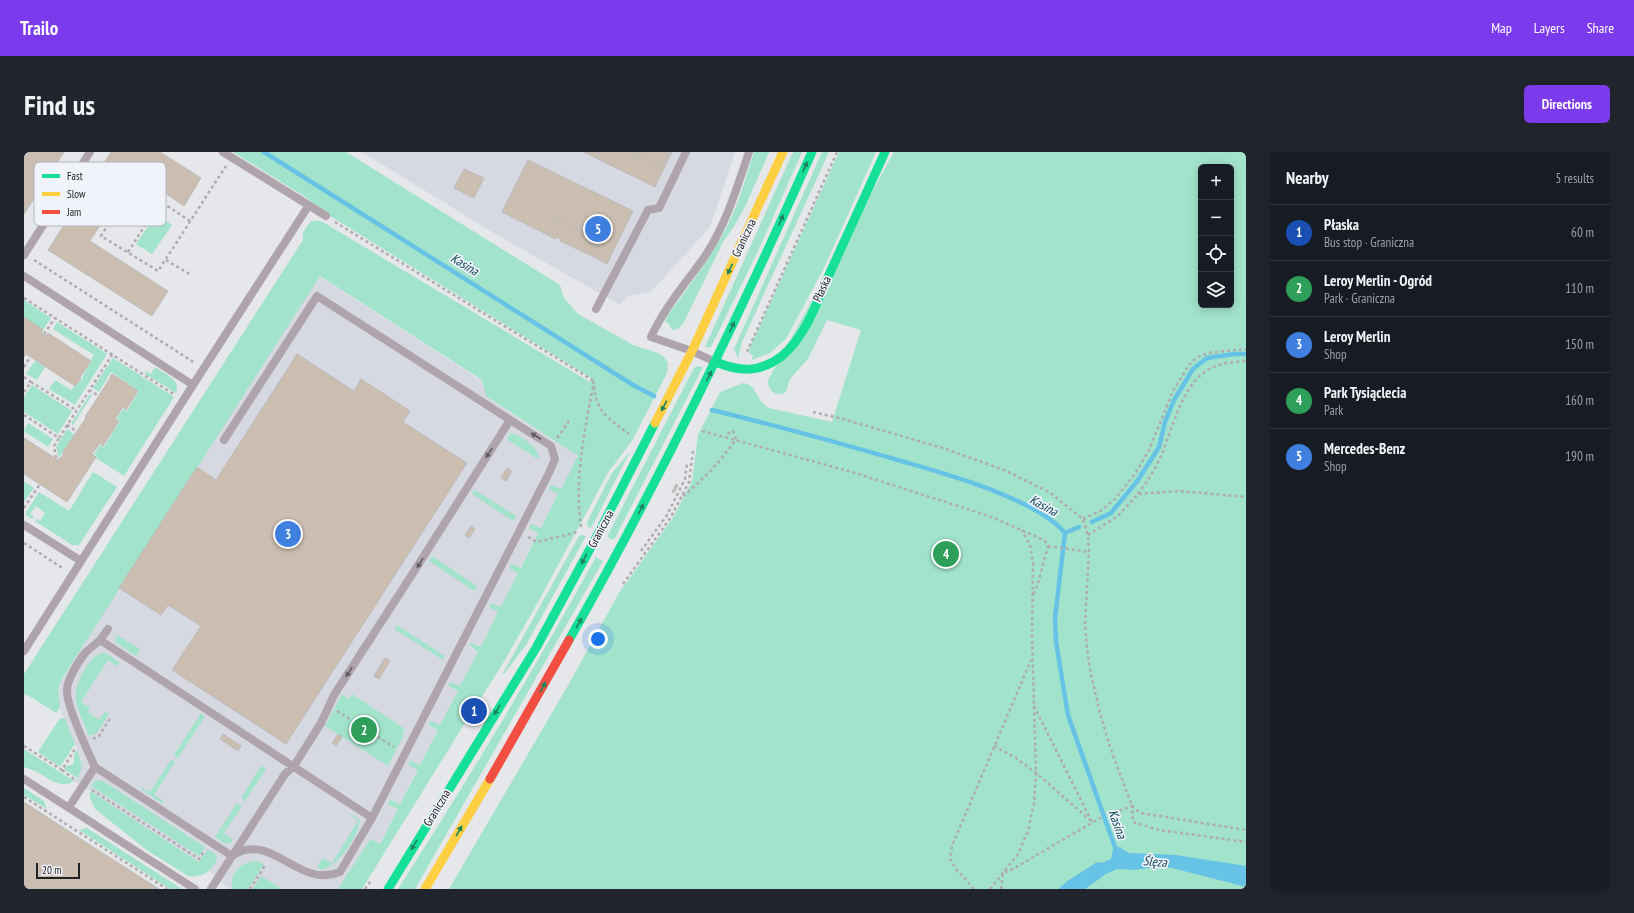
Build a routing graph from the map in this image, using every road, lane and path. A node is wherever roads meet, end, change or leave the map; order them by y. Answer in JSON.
{"nodes":[{"id":1,"x":90,"y":152,"type":"edge"},
{"id":2,"x":223,"y":152,"type":"edge"},
{"id":3,"x":686,"y":152,"type":"edge"},
{"id":4,"x":749,"y":152,"type":"edge"},
{"id":5,"x":783,"y":152,"type":"edge"},
{"id":6,"x":812,"y":152,"type":"edge"},
{"id":7,"x":837,"y":152,"type":"edge"},
{"id":8,"x":885,"y":152,"type":"edge"},
{"id":9,"x":231,"y":157,"type":"junction"},
{"id":10,"x":84,"y":162,"type":"edge"},
{"id":11,"x":166,"y":206,"type":"edge"},
{"id":12,"x":309,"y":206,"type":"junction"},
{"id":13,"x":326,"y":216,"type":"joint"},
{"id":14,"x":190,"y":221,"type":"junction"},
{"id":15,"x":42,"y":226,"type":"edge"},
{"id":16,"x":107,"y":226,"type":"edge"},
{"id":17,"x":145,"y":226,"type":"edge"},
{"id":18,"x":128,"y":252,"type":"junction"},
{"id":19,"x":24,"y":254,"type":"edge"},
{"id":20,"x":166,"y":260,"type":"junction"},
{"id":21,"x":191,"y":275,"type":"dead end"},
{"id":22,"x":24,"y":276,"type":"edge"},
{"id":23,"x":24,"y":298,"type":"edge"},
{"id":24,"x":596,"y":309,"type":"dead end"},
{"id":25,"x":55,"y":318,"type":"junction"},
{"id":26,"x":44,"y":334,"type":"dead end"},
{"id":27,"x":1246,"y":349,"type":"edge"},
{"id":28,"x":692,"y":351,"type":"junction"},
{"id":29,"x":112,"y":355,"type":"junction"},
{"id":30,"x":30,"y":357,"type":"dead end"},
{"id":31,"x":747,"y":357,"type":"dead end"},
{"id":32,"x":1246,"y":361,"type":"edge"},
{"id":33,"x":716,"y":362,"type":"junction"},
{"id":34,"x":24,"y":367,"type":"edge"},
{"id":35,"x":204,"y":369,"type":"junction"},
{"id":36,"x":24,"y":377,"type":"edge"},
{"id":37,"x":594,"y":381,"type":"junction"},
{"id":38,"x":31,"y":382,"type":"junction"},
{"id":39,"x":193,"y":384,"type":"junction"},
{"id":40,"x":89,"y":390,"type":"junction"},
{"id":41,"x":24,"y":392,"type":"edge"},
{"id":42,"x":99,"y":396,"type":"dead end"},
{"id":43,"x":178,"y":396,"type":"dead end"},
{"id":44,"x":76,"y":410,"type":"junction"},
{"id":45,"x":813,"y":412,"type":"dead end"},
{"id":46,"x":24,"y":415,"type":"edge"},
{"id":47,"x":510,"y":420,"type":"junction"},
{"id":48,"x":569,"y":421,"type":"dead end"},
{"id":49,"x":67,"y":425,"type":"junction"},
{"id":50,"x":684,"y":426,"type":"junction"},
{"id":51,"x":76,"y":431,"type":"dead end"},
{"id":52,"x":725,"y":437,"type":"junction"},
{"id":53,"x":59,"y":438,"type":"junction"},
{"id":54,"x":633,"y":438,"type":"dead end"},
{"id":55,"x":736,"y":439,"type":"junction"},
{"id":56,"x":224,"y":440,"type":"dead end"},
{"id":57,"x":551,"y":446,"type":"junction"},
{"id":58,"x":56,"y":458,"type":"dead end"},
{"id":59,"x":40,"y":484,"type":"dead end"},
{"id":60,"x":1138,"y":494,"type":"junction"},
{"id":61,"x":682,"y":497,"type":"dead end"},
{"id":62,"x":1246,"y":498,"type":"edge"},
{"id":63,"x":24,"y":508,"type":"edge"},
{"id":64,"x":1083,"y":520,"type":"junction"},
{"id":65,"x":584,"y":522,"type":"dead end"},
{"id":66,"x":24,"y":525,"type":"edge"},
{"id":67,"x":581,"y":528,"type":"junction"},
{"id":68,"x":1022,"y":529,"type":"junction"},
{"id":69,"x":579,"y":532,"type":"junction"},
{"id":70,"x":518,"y":533,"type":"junction"},
{"id":71,"x":1088,"y":535,"type":"junction"},
{"id":72,"x":575,"y":538,"type":"dead end"},
{"id":73,"x":24,"y":543,"type":"edge"},
{"id":74,"x":1048,"y":546,"type":"junction"},
{"id":75,"x":1089,"y":552,"type":"junction"},
{"id":76,"x":81,"y":561,"type":"junction"},
{"id":77,"x":72,"y":574,"type":"junction"},
{"id":78,"x":1032,"y":596,"type":"junction"},
{"id":79,"x":108,"y":629,"type":"dead end"},
{"id":80,"x":100,"y":640,"type":"junction"},
{"id":81,"x":24,"y":651,"type":"edge"},
{"id":82,"x":1032,"y":658,"type":"junction"},
{"id":83,"x":329,"y":706,"type":"junction"},
{"id":84,"x":1033,"y":706,"type":"junction"},
{"id":85,"x":111,"y":717,"type":"dead end"},
{"id":86,"x":91,"y":740,"type":"dead end"},
{"id":87,"x":24,"y":746,"type":"edge"},
{"id":88,"x":994,"y":746,"type":"junction"},
{"id":89,"x":394,"y":747,"type":"dead end"},
{"id":90,"x":75,"y":748,"type":"dead end"},
{"id":91,"x":294,"y":766,"type":"junction"},
{"id":92,"x":95,"y":767,"type":"junction"},
{"id":93,"x":62,"y":770,"type":"junction"},
{"id":94,"x":1036,"y":772,"type":"junction"},
{"id":95,"x":24,"y":779,"type":"edge"},
{"id":96,"x":75,"y":779,"type":"dead end"},
{"id":97,"x":91,"y":789,"type":"dead end"},
{"id":98,"x":24,"y":797,"type":"edge"},
{"id":99,"x":1132,"y":806,"type":"junction"},
{"id":100,"x":68,"y":807,"type":"junction"},
{"id":101,"x":1108,"y":815,"type":"dead end"},
{"id":102,"x":1102,"y":817,"type":"dead end"},
{"id":103,"x":372,"y":818,"type":"junction"},
{"id":104,"x":1092,"y":822,"type":"junction"},
{"id":105,"x":1246,"y":830,"type":"edge"},
{"id":106,"x":210,"y":842,"type":"junction"},
{"id":107,"x":1246,"y":842,"type":"edge"},
{"id":108,"x":233,"y":855,"type":"junction"},
{"id":109,"x":270,"y":858,"type":"junction"},
{"id":110,"x":1003,"y":873,"type":"junction"},
{"id":111,"x":374,"y":876,"type":"dead end"},
{"id":112,"x":311,"y":882,"type":"dead end"},
{"id":113,"x":322,"y":883,"type":"dead end"},
{"id":114,"x":167,"y":889,"type":"edge"},
{"id":115,"x":195,"y":889,"type":"edge"},
{"id":116,"x":211,"y":889,"type":"edge"},
{"id":117,"x":250,"y":889,"type":"edge"},
{"id":118,"x":365,"y":889,"type":"edge"},
{"id":119,"x":388,"y":889,"type":"edge"},
{"id":120,"x":425,"y":889,"type":"edge"},
{"id":121,"x":974,"y":889,"type":"edge"},
{"id":122,"x":990,"y":889,"type":"edge"},
{"id":123,"x":1001,"y":889,"type":"edge"}],
"edges":[{"from":1,"to":10,"type":"lane"},
{"from":2,"to":9,"type":"lane"},
{"from":3,"to":24,"type":"lane"},
{"from":4,"to":28,"type":"lane"},
{"from":5,"to":28,"type":"main road","name":"Graniczna","one_way":true},
{"from":33,"to":6,"type":"main road","one_way":true},
{"from":7,"to":31,"type":"path"},
{"from":8,"to":33,"type":"main road","name":"Płaska"},
{"from":9,"to":12,"type":"lane"},
{"from":9,"to":14,"type":"path"},
{"from":11,"to":14,"type":"path"},
{"from":12,"to":13,"type":"lane"},
{"from":12,"to":35,"type":"lane"},
{"from":13,"to":37,"type":"path"},
{"from":14,"to":20,"type":"path"},
{"from":15,"to":19,"type":"lane"},
{"from":16,"to":18,"type":"path"},
{"from":17,"to":18,"type":"path"},
{"from":18,"to":20,"type":"path"},
{"from":19,"to":35,"type":"path"},
{"from":20,"to":21,"type":"path"},
{"from":22,"to":39,"type":"lane"},
{"from":23,"to":25,"type":"path"},
{"from":25,"to":26,"type":"path"},
{"from":25,"to":29,"type":"path"},
{"from":27,"to":64,"type":"path"},
{"from":28,"to":33,"type":"lane"},
{"from":28,"to":119,"type":"main road","name":"Graniczna","one_way":true},
{"from":29,"to":40,"type":"path"},
{"from":29,"to":43,"type":"path"},
{"from":30,"to":34,"type":"path"},
{"from":32,"to":60,"type":"path"},
{"from":50,"to":33,"type":"main road","one_way":true},
{"from":35,"to":39,"type":"lane"},
{"from":36,"to":38,"type":"path"},
{"from":37,"to":54,"type":"path"},
{"from":37,"to":67,"type":"path"},
{"from":38,"to":41,"type":"path"},
{"from":38,"to":44,"type":"path"},
{"from":39,"to":76,"type":"lane"},
{"from":40,"to":42,"type":"path"},
{"from":40,"to":44,"type":"path"},
{"from":44,"to":49,"type":"path"},
{"from":45,"to":64,"type":"path"},
{"from":46,"to":53,"type":"path"},
{"from":47,"to":56,"type":"lane"},
{"from":57,"to":47,"type":"lane","one_way":true},
{"from":47,"to":83,"type":"lane","one_way":true},
{"from":48,"to":57,"type":"path"},
{"from":49,"to":51,"type":"path"},
{"from":49,"to":53,"type":"path"},
{"from":50,"to":52,"type":"path"},
{"from":120,"to":50,"type":"main road","one_way":true},
{"from":52,"to":55,"type":"path"},
{"from":52,"to":55,"type":"path"},
{"from":53,"to":58,"type":"path"},
{"from":55,"to":61,"type":"path"},
{"from":55,"to":68,"type":"path"},
{"from":57,"to":70,"type":"lane"},
{"from":59,"to":63,"type":"path"},
{"from":60,"to":62,"type":"path"},
{"from":60,"to":71,"type":"path"},
{"from":64,"to":71,"type":"path"},
{"from":65,"to":67,"type":"path"},
{"from":66,"to":76,"type":"lane"},
{"from":67,"to":69,"type":"path"},
{"from":68,"to":74,"type":"path"},
{"from":68,"to":78,"type":"path"},
{"from":69,"to":70,"type":"path"},
{"from":69,"to":72,"type":"path"},
{"from":70,"to":103,"type":"lane"},
{"from":71,"to":75,"type":"path"},
{"from":73,"to":77,"type":"path"},
{"from":74,"to":75,"type":"path"},
{"from":74,"to":78,"type":"path"},
{"from":75,"to":99,"type":"path"},
{"from":76,"to":77,"type":"lane"},
{"from":77,"to":81,"type":"lane"},
{"from":78,"to":82,"type":"path"},
{"from":79,"to":80,"type":"lane"},
{"from":80,"to":91,"type":"lane"},
{"from":80,"to":92,"type":"lane"},
{"from":82,"to":84,"type":"path"},
{"from":82,"to":88,"type":"path"},
{"from":83,"to":89,"type":"path"},
{"from":83,"to":91,"type":"lane"},
{"from":84,"to":94,"type":"path"},
{"from":84,"to":104,"type":"path"},
{"from":85,"to":86,"type":"path"},
{"from":87,"to":93,"type":"path"},
{"from":88,"to":94,"type":"path"},
{"from":88,"to":121,"type":"path"},
{"from":90,"to":93,"type":"path"},
{"from":91,"to":103,"type":"lane"},
{"from":91,"to":108,"type":"lane"},
{"from":92,"to":100,"type":"lane"},
{"from":92,"to":106,"type":"lane"},
{"from":93,"to":96,"type":"path"},
{"from":94,"to":104,"type":"path"},
{"from":94,"to":110,"type":"path"},
{"from":95,"to":100,"type":"lane"},
{"from":97,"to":106,"type":"path"},
{"from":98,"to":114,"type":"path"},
{"from":99,"to":101,"type":"path"},
{"from":99,"to":105,"type":"path"},
{"from":99,"to":107,"type":"path"},
{"from":100,"to":115,"type":"lane"},
{"from":102,"to":104,"type":"path"},
{"from":103,"to":113,"type":"lane"},
{"from":104,"to":110,"type":"path"},
{"from":106,"to":108,"type":"lane"},
{"from":108,"to":109,"type":"lane"},
{"from":108,"to":116,"type":"lane"},
{"from":109,"to":112,"type":"lane"},
{"from":109,"to":117,"type":"path"},
{"from":110,"to":122,"type":"path"},
{"from":110,"to":123,"type":"path"},
{"from":111,"to":118,"type":"path"}]}
